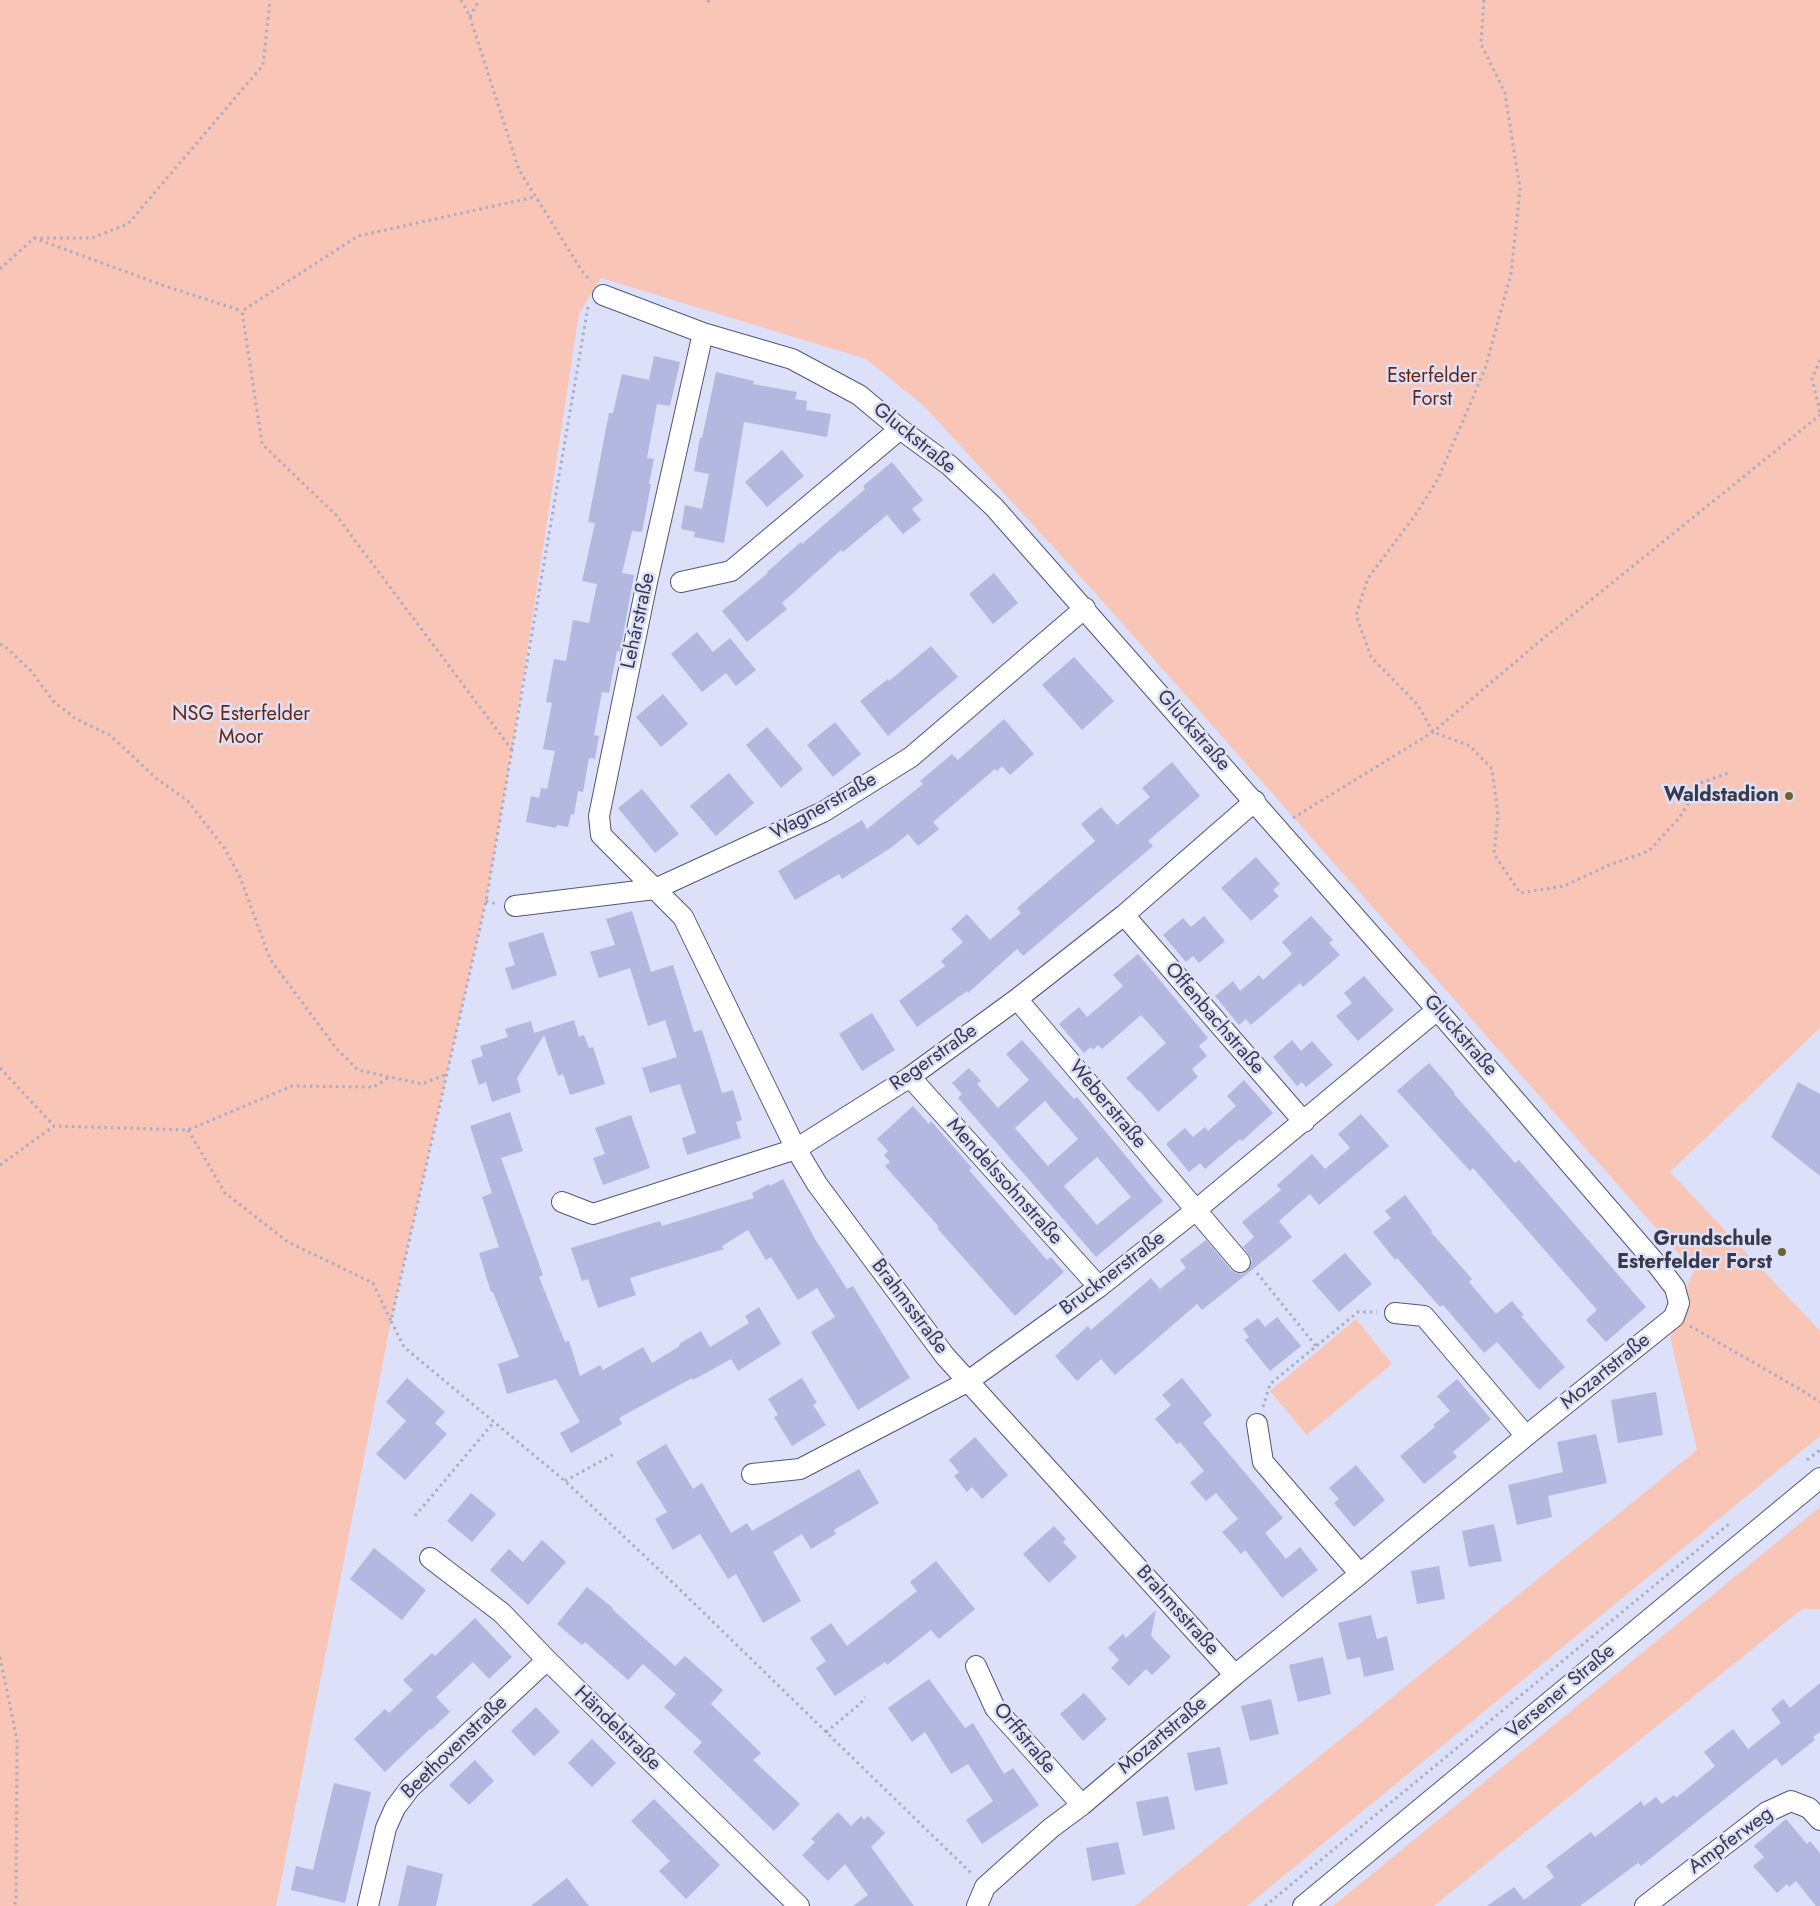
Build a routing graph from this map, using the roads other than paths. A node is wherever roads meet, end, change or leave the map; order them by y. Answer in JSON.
{"nodes":[{"id":1,"x":596,"y":298,"type":"road end"},
{"id":2,"x":703,"y":333,"type":"junction"},
{"id":3,"x":900,"y":429,"type":"junction"},
{"id":4,"x":681,"y":582,"type":"dead end"},
{"id":5,"x":1085,"y":608,"type":"junction"},
{"id":6,"x":1255,"y":802,"type":"junction"},
{"id":7,"x":656,"y":889,"type":"junction"},
{"id":8,"x":515,"y":906,"type":"dead end"},
{"id":9,"x":1124,"y":915,"type":"junction"},
{"id":10,"x":1017,"y":999,"type":"junction"},
{"id":11,"x":1437,"y":1010,"type":"junction"},
{"id":12,"x":910,"y":1077,"type":"junction"},
{"id":13,"x":1304,"y":1122,"type":"junction"},
{"id":14,"x":796,"y":1149,"type":"junction"},
{"id":15,"x":562,"y":1202,"type":"dead end"},
{"id":16,"x":1196,"y":1210,"type":"junction"},
{"id":17,"x":1240,"y":1262,"type":"road end"},
{"id":18,"x":1099,"y":1287,"type":"junction"},
{"id":19,"x":1676,"y":1310,"type":"joint"},
{"id":20,"x":1395,"y":1313,"type":"road end"},
{"id":21,"x":968,"y":1382,"type":"junction"},
{"id":22,"x":1257,"y":1424,"type":"road end"},
{"id":23,"x":1526,"y":1436,"type":"junction"},
{"id":24,"x":752,"y":1474,"type":"dead end"},
{"id":25,"x":1820,"y":1478,"type":"edge"},
{"id":26,"x":430,"y":1558,"type":"dead end"},
{"id":27,"x":1360,"y":1574,"type":"junction"},
{"id":28,"x":547,"y":1660,"type":"junction"},
{"id":29,"x":976,"y":1666,"type":"dead end"},
{"id":30,"x":1235,"y":1675,"type":"junction"},
{"id":31,"x":1082,"y":1805,"type":"junction"},
{"id":32,"x":1820,"y":1820,"type":"edge"},
{"id":33,"x":368,"y":1906,"type":"edge"},
{"id":34,"x":798,"y":1906,"type":"edge"},
{"id":35,"x":977,"y":1906,"type":"edge"},
{"id":36,"x":1303,"y":1906,"type":"edge"},
{"id":37,"x":1645,"y":1906,"type":"edge"}],
"edges":[{"from":1,"to":2,"type":"street","name":"Gluckstraße"},
{"from":2,"to":3,"type":"street","name":"Gluckstraße"},
{"from":2,"to":7,"type":"street","name":"Lehárstraße"},
{"from":3,"to":4,"type":"street","name":"Lehárstraße"},
{"from":3,"to":5,"type":"street","name":"Gluckstraße"},
{"from":5,"to":6,"type":"street","name":"Gluckstraße"},
{"from":5,"to":7,"type":"street","name":"Wagnerstraße"},
{"from":6,"to":9,"type":"street","name":"Regerstraße"},
{"from":6,"to":11,"type":"street","name":"Gluckstraße"},
{"from":7,"to":8,"type":"street","name":"Wagnerstraße"},
{"from":7,"to":14,"type":"street","name":"Brahmsstraße"},
{"from":9,"to":10,"type":"street","name":"Regerstraße"},
{"from":9,"to":13,"type":"street","name":"Offenbachstraße"},
{"from":10,"to":12,"type":"street","name":"Regerstraße"},
{"from":10,"to":16,"type":"street","name":"Weberstraße"},
{"from":11,"to":13,"type":"street","name":"Brucknerstraße"},
{"from":11,"to":19,"type":"street","name":"Gluckstraße"},
{"from":12,"to":14,"type":"street","name":"Regerstraße"},
{"from":12,"to":18,"type":"street","name":"Mendelssohnstraße"},
{"from":13,"to":16,"type":"street","name":"Brucknerstraße"},
{"from":14,"to":15,"type":"street","name":"Regerstraße"},
{"from":14,"to":21,"type":"street","name":"Brahmsstraße"},
{"from":16,"to":17,"type":"street","name":"Weberstraße"},
{"from":16,"to":18,"type":"street","name":"Brucknerstraße"},
{"from":18,"to":21,"type":"street","name":"Brucknerstraße"},
{"from":19,"to":23,"type":"street","name":"Mozartstraße"},
{"from":20,"to":23,"type":"street"},
{"from":21,"to":24,"type":"street","name":"Brucknerstraße"},
{"from":21,"to":30,"type":"street","name":"Brahmsstraße"},
{"from":22,"to":27,"type":"street"},
{"from":23,"to":27,"type":"street","name":"Mozartstraße"},
{"from":25,"to":36,"type":"street","name":"Versener Straße"},
{"from":26,"to":28,"type":"street","name":"Händelstraße"},
{"from":27,"to":30,"type":"street","name":"Mozartstraße"},
{"from":28,"to":33,"type":"street","name":"Beethovenstraße"},
{"from":28,"to":34,"type":"street","name":"Händelstraße"},
{"from":29,"to":31,"type":"street","name":"Orffstraße"},
{"from":30,"to":31,"type":"street","name":"Mozartstraße"},
{"from":31,"to":35,"type":"street","name":"Mozartstraße"},
{"from":32,"to":37,"type":"street","name":"Ampferweg"}]}
